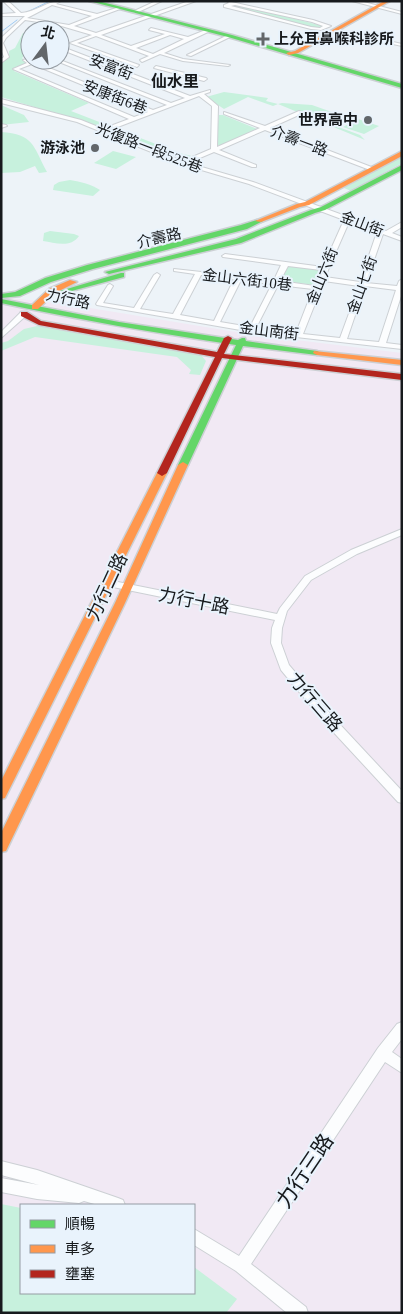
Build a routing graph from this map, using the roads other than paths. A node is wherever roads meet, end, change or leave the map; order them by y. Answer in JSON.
{"nodes":[{"id":1,"x":5,"y":1,"type":"edge"},
{"id":2,"x":59,"y":1,"type":"edge"},
{"id":3,"x":91,"y":1,"type":"edge"},
{"id":4,"x":160,"y":1,"type":"edge"},
{"id":5,"x":194,"y":1,"type":"edge"},
{"id":6,"x":228,"y":1,"type":"edge"},
{"id":7,"x":354,"y":1,"type":"edge"},
{"id":8,"x":235,"y":3,"type":"junction"},
{"id":9,"x":52,"y":4,"type":"junction"},
{"id":10,"x":380,"y":4,"type":"edge"},
{"id":11,"x":118,"y":8,"type":"junction"},
{"id":12,"x":134,"y":12,"type":"junction"},
{"id":13,"x":402,"y":12,"type":"edge"},
{"id":14,"x":20,"y":14,"type":"junction"},
{"id":15,"x":29,"y":14,"type":"junction"},
{"id":16,"x":1,"y":15,"type":"edge"},
{"id":17,"x":97,"y":16,"type":"junction"},
{"id":18,"x":153,"y":16,"type":"junction"},
{"id":19,"x":25,"y":19,"type":"junction"},
{"id":20,"x":45,"y":20,"type":"edge"},
{"id":21,"x":70,"y":26,"type":"joint"},
{"id":22,"x":151,"y":28,"type":"dead end"},
{"id":23,"x":328,"y":28,"type":"junction"},
{"id":24,"x":208,"y":30,"type":"junction"},
{"id":25,"x":98,"y":34,"type":"junction"},
{"id":26,"x":170,"y":34,"type":"junction"},
{"id":27,"x":230,"y":36,"type":"junction"},
{"id":28,"x":189,"y":39,"type":"junction"},
{"id":29,"x":72,"y":43,"type":"junction"},
{"id":30,"x":402,"y":45,"type":"edge"},
{"id":31,"x":130,"y":48,"type":"junction"},
{"id":32,"x":70,"y":52,"type":"edge"},
{"id":33,"x":160,"y":53,"type":"junction"},
{"id":34,"x":289,"y":53,"type":"junction"},
{"id":35,"x":188,"y":55,"type":"dead end"},
{"id":36,"x":154,"y":56,"type":"junction"},
{"id":37,"x":142,"y":61,"type":"dead end"},
{"id":38,"x":1,"y":62,"type":"edge"},
{"id":39,"x":228,"y":65,"type":"dead end"},
{"id":40,"x":70,"y":66,"type":"edge"},
{"id":41,"x":137,"y":66,"type":"dead end"},
{"id":42,"x":20,"y":67,"type":"edge"},
{"id":43,"x":156,"y":67,"type":"dead end"},
{"id":44,"x":114,"y":69,"type":"junction"},
{"id":45,"x":48,"y":70,"type":"edge"},
{"id":46,"x":93,"y":76,"type":"junction"},
{"id":47,"x":204,"y":80,"type":"dead end"},
{"id":48,"x":76,"y":82,"type":"junction"},
{"id":49,"x":402,"y":86,"type":"edge"},
{"id":50,"x":58,"y":88,"type":"junction"},
{"id":51,"x":208,"y":91,"type":"dead end"},
{"id":52,"x":200,"y":94,"type":"junction"},
{"id":53,"x":190,"y":98,"type":"junction"},
{"id":54,"x":1,"y":101,"type":"edge"},
{"id":55,"x":172,"y":105,"type":"junction"},
{"id":56,"x":154,"y":112,"type":"junction"},
{"id":57,"x":226,"y":113,"type":"dead end"},
{"id":58,"x":298,"y":113,"type":"dead end"},
{"id":59,"x":134,"y":119,"type":"junction"},
{"id":60,"x":115,"y":126,"type":"dead end"},
{"id":61,"x":264,"y":128,"type":"junction"},
{"id":62,"x":214,"y":150,"type":"junction"},
{"id":63,"x":402,"y":153,"type":"edge"},
{"id":64,"x":183,"y":164,"type":"junction"},
{"id":65,"x":254,"y":166,"type":"dead end"},
{"id":66,"x":402,"y":167,"type":"edge"},
{"id":67,"x":372,"y":169,"type":"junction"},
{"id":68,"x":307,"y":204,"type":"junction"},
{"id":69,"x":323,"y":209,"type":"junction"},
{"id":70,"x":348,"y":218,"type":"junction"},
{"id":71,"x":402,"y":224,"type":"edge"},
{"id":72,"x":384,"y":232,"type":"junction"},
{"id":73,"x":402,"y":239,"type":"edge"},
{"id":74,"x":225,"y":256,"type":"dead end"},
{"id":75,"x":285,"y":265,"type":"junction"},
{"id":76,"x":325,"y":269,"type":"junction"},
{"id":77,"x":176,"y":270,"type":"dead end"},
{"id":78,"x":199,"y":273,"type":"junction"},
{"id":79,"x":157,"y":275,"type":"dead end"},
{"id":80,"x":238,"y":278,"type":"junction"},
{"id":81,"x":322,"y":278,"type":"junction"},
{"id":82,"x":402,"y":281,"type":"edge"},
{"id":83,"x":277,"y":284,"type":"junction"},
{"id":84,"x":363,"y":284,"type":"junction"},
{"id":85,"x":50,"y":286,"type":"junction"},
{"id":86,"x":110,"y":286,"type":"dead end"},
{"id":87,"x":318,"y":288,"type":"junction"},
{"id":88,"x":400,"y":289,"type":"edge"},
{"id":89,"x":1,"y":296,"type":"edge"},
{"id":90,"x":1,"y":301,"type":"edge"},
{"id":91,"x":51,"y":305,"type":"junction"},
{"id":92,"x":35,"y":307,"type":"junction"},
{"id":93,"x":1,"y":309,"type":"edge"},
{"id":94,"x":136,"y":310,"type":"junction"},
{"id":95,"x":18,"y":313,"type":"junction"},
{"id":96,"x":175,"y":318,"type":"junction"},
{"id":97,"x":216,"y":324,"type":"junction"},
{"id":98,"x":252,"y":330,"type":"junction"},
{"id":99,"x":299,"y":335,"type":"junction"},
{"id":100,"x":1,"y":336,"type":"edge"},
{"id":101,"x":343,"y":340,"type":"junction"},
{"id":102,"x":382,"y":345,"type":"junction"},
{"id":103,"x":223,"y":346,"type":"junction"},
{"id":104,"x":402,"y":347,"type":"edge"},
{"id":105,"x":238,"y":348,"type":"junction"},
{"id":106,"x":402,"y":358,"type":"edge"},
{"id":107,"x":402,"y":363,"type":"edge"},
{"id":108,"x":402,"y":372,"type":"edge"},
{"id":109,"x":402,"y":377,"type":"edge"},
{"id":110,"x":402,"y":532,"type":"edge"},
{"id":111,"x":108,"y":583,"type":"junction"},
{"id":112,"x":127,"y":588,"type":"junction"},
{"id":113,"x":280,"y":618,"type":"junction"},
{"id":114,"x":1,"y":794,"type":"edge"},
{"id":115,"x":402,"y":798,"type":"edge"},
{"id":116,"x":1,"y":847,"type":"edge"},
{"id":117,"x":402,"y":1028,"type":"edge"},
{"id":118,"x":383,"y":1053,"type":"junction"},
{"id":119,"x":402,"y":1066,"type":"edge"},
{"id":120,"x":1,"y":1168,"type":"edge"},
{"id":121,"x":1,"y":1185,"type":"edge"},
{"id":122,"x":92,"y":1197,"type":"junction"},
{"id":123,"x":115,"y":1204,"type":"edge"},
{"id":124,"x":195,"y":1237,"type":"edge"},
{"id":125,"x":242,"y":1266,"type":"junction"},
{"id":126,"x":300,"y":1313,"type":"edge"}],
"edges":[{"from":1,"to":14,"type":"street"},
{"from":2,"to":9,"type":"street"},
{"from":3,"to":11,"type":"street"},
{"from":4,"to":12,"type":"street"},
{"from":5,"to":18,"type":"street"},
{"from":6,"to":8,"type":"street"},
{"from":7,"to":10,"type":"street"},
{"from":8,"to":23,"type":"street"},
{"from":8,"to":23,"type":"street"},
{"from":9,"to":15,"type":"street"},
{"from":9,"to":17,"type":"street"},
{"from":10,"to":13,"type":"street"},
{"from":10,"to":23,"type":"street"},
{"from":11,"to":12,"type":"street"},
{"from":11,"to":17,"type":"street"},
{"from":12,"to":18,"type":"street"},
{"from":14,"to":15,"type":"street"},
{"from":14,"to":16,"type":"street"},
{"from":15,"to":19,"type":"street"},
{"from":17,"to":21,"type":"street"},
{"from":18,"to":24,"type":"street"},
{"from":18,"to":25,"type":"street"},
{"from":19,"to":20,"type":"street"},
{"from":19,"to":38,"type":"street"},
{"from":21,"to":25,"type":"street"},
{"from":22,"to":26,"type":"street"},
{"from":23,"to":30,"type":"street"},
{"from":23,"to":34,"type":"street"},
{"from":24,"to":27,"type":"street"},
{"from":24,"to":28,"type":"street"},
{"from":25,"to":29,"type":"street"},
{"from":25,"to":31,"type":"street"},
{"from":26,"to":28,"type":"street"},
{"from":26,"to":31,"type":"street"},
{"from":27,"to":34,"type":"street"},
{"from":27,"to":35,"type":"street"},
{"from":28,"to":33,"type":"street"},
{"from":29,"to":41,"type":"street"},
{"from":29,"to":44,"type":"street"},
{"from":31,"to":36,"type":"street"},
{"from":32,"to":44,"type":"street","name":"安富街"},
{"from":33,"to":36,"type":"street"},
{"from":33,"to":39,"type":"street"},
{"from":34,"to":49,"type":"street"},
{"from":36,"to":37,"type":"street"},
{"from":40,"to":46,"type":"street"},
{"from":42,"to":50,"type":"street"},
{"from":43,"to":47,"type":"street"},
{"from":44,"to":46,"type":"street"},
{"from":44,"to":53,"type":"street","name":"安富街"},
{"from":45,"to":48,"type":"street","name":"安康街6巷"},
{"from":46,"to":48,"type":"street"},
{"from":46,"to":55,"type":"street"},
{"from":48,"to":50,"type":"street"},
{"from":48,"to":56,"type":"street","name":"安康街6巷"},
{"from":50,"to":59,"type":"street"},
{"from":51,"to":52,"type":"street"},
{"from":52,"to":53,"type":"street"},
{"from":52,"to":62,"type":"street"},
{"from":53,"to":55,"type":"street"},
{"from":54,"to":64,"type":"street","name":"光復路一段525巷"},
{"from":55,"to":56,"type":"street"},
{"from":56,"to":59,"type":"street"},
{"from":57,"to":61,"type":"street","name":"介壽一路"},
{"from":58,"to":61,"type":"street"},
{"from":59,"to":60,"type":"street"},
{"from":61,"to":62,"type":"street"},
{"from":61,"to":67,"type":"street","name":"介壽一路"},
{"from":62,"to":64,"type":"street"},
{"from":62,"to":65,"type":"street"},
{"from":63,"to":67,"type":"street","name":"介壽路"},
{"from":64,"to":68,"type":"street","name":"光復路一段525巷"},
{"from":66,"to":69,"type":"street","name":"介壽路"},
{"from":67,"to":68,"type":"street","name":"介壽路"},
{"from":68,"to":69,"type":"street","name":"光復路一段525巷"},
{"from":68,"to":85,"type":"street","name":"介壽路"},
{"from":68,"to":95,"type":"street","name":"介壽路"},
{"from":69,"to":70,"type":"street","name":"金山街"},
{"from":69,"to":85,"type":"street","name":"介壽路"},
{"from":69,"to":91,"type":"street","name":"介壽路"},
{"from":70,"to":72,"type":"street","name":"金山街"},
{"from":70,"to":76,"type":"street","name":"金山六街"},
{"from":71,"to":72,"type":"street"},
{"from":72,"to":73,"type":"street","name":"金山街"},
{"from":72,"to":84,"type":"street","name":"金山七街"},
{"from":74,"to":75,"type":"street"},
{"from":75,"to":76,"type":"street"},
{"from":75,"to":83,"type":"street"},
{"from":76,"to":81,"type":"street","name":"金山六街"},
{"from":77,"to":78,"type":"street","name":"金山六街10巷"},
{"from":78,"to":80,"type":"street","name":"金山六街10巷"},
{"from":78,"to":96,"type":"street"},
{"from":79,"to":94,"type":"street"},
{"from":80,"to":83,"type":"street","name":"金山六街10巷"},
{"from":80,"to":97,"type":"street"},
{"from":81,"to":84,"type":"street"},
{"from":81,"to":87,"type":"street","name":"金山六街"},
{"from":82,"to":88,"type":"street"},
{"from":83,"to":87,"type":"street","name":"金山六街10巷"},
{"from":83,"to":98,"type":"street"},
{"from":84,"to":88,"type":"street"},
{"from":84,"to":101,"type":"street","name":"金山七街"},
{"from":85,"to":89,"type":"street","name":"介壽路"},
{"from":85,"to":91,"type":"street"},
{"from":85,"to":92,"type":"street","name":"介壽路"},
{"from":85,"to":95,"type":"street","name":"介壽路"},
{"from":86,"to":94,"type":"street","name":"金山南街"},
{"from":87,"to":99,"type":"street","name":"金山六街"},
{"from":88,"to":102,"type":"street"},
{"from":90,"to":95,"type":"street"},
{"from":91,"to":92,"type":"street","name":"介壽路"},
{"from":91,"to":103,"type":"street","name":"力行路"},
{"from":92,"to":95,"type":"street","name":"介壽路"},
{"from":92,"to":103,"type":"street","name":"力行路"},
{"from":93,"to":95,"type":"street"},
{"from":94,"to":96,"type":"street","name":"金山南街"},
{"from":95,"to":100,"type":"street"},
{"from":95,"to":103,"type":"street","name":"力行路"},
{"from":96,"to":97,"type":"street","name":"金山南街"},
{"from":97,"to":98,"type":"street","name":"金山南街"},
{"from":98,"to":99,"type":"street","name":"金山南街"},
{"from":99,"to":101,"type":"street","name":"金山南街"},
{"from":101,"to":102,"type":"street","name":"金山南街"},
{"from":102,"to":104,"type":"street","name":"金山南街"},
{"from":103,"to":105,"type":"street","name":"力行路"},
{"from":103,"to":105,"type":"street","name":"力行路"},
{"from":103,"to":111,"type":"street","name":"力行二路"},
{"from":105,"to":106,"type":"street","name":"力行路"},
{"from":105,"to":107,"type":"street","name":"力行路"},
{"from":105,"to":108,"type":"street","name":"力行路"},
{"from":105,"to":109,"type":"street","name":"力行路"},
{"from":105,"to":112,"type":"street","name":"力行二路"},
{"from":110,"to":113,"type":"street","name":"力行三路"},
{"from":111,"to":112,"type":"street","name":"力行十路"},
{"from":111,"to":114,"type":"street","name":"力行二路"},
{"from":112,"to":113,"type":"street","name":"力行十路"},
{"from":112,"to":116,"type":"street","name":"力行二路"},
{"from":113,"to":115,"type":"street","name":"力行三路"},
{"from":117,"to":118,"type":"street","name":"力行三路"},
{"from":118,"to":119,"type":"street"},
{"from":118,"to":125,"type":"street","name":"力行三路"},
{"from":120,"to":122,"type":"street"},
{"from":121,"to":122,"type":"street"},
{"from":122,"to":123,"type":"street"},
{"from":124,"to":125,"type":"street"},
{"from":125,"to":126,"type":"street"}]}
